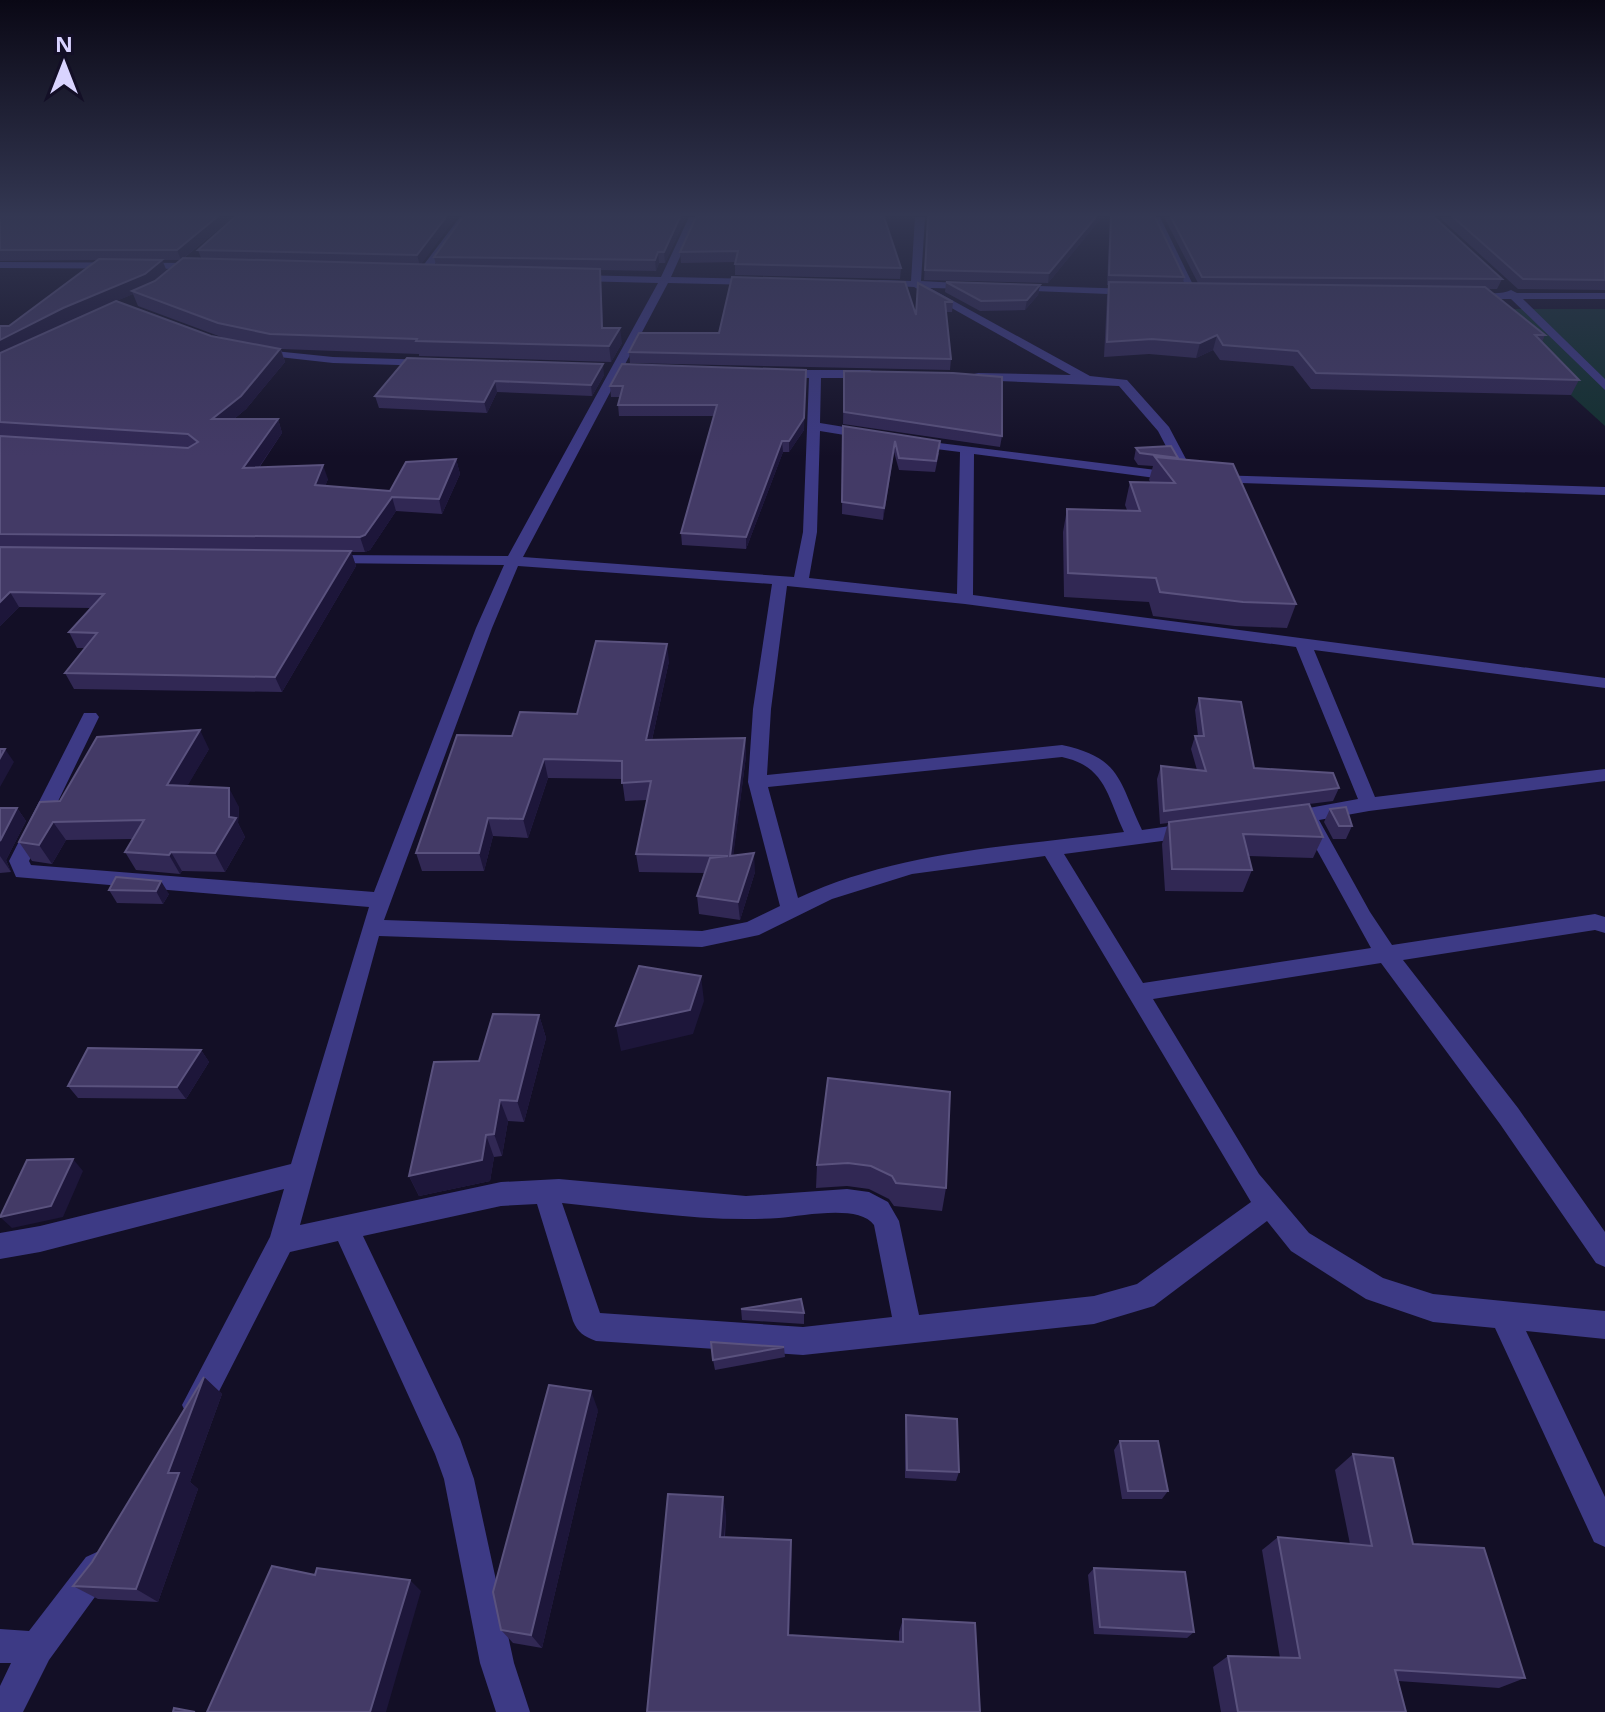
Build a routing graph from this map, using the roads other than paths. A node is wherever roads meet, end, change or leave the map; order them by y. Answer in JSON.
{"nodes":[{"id":1,"x":656,"y":297,"type":"edge"},
{"id":2,"x":939,"y":297,"type":"edge"},
{"id":3,"x":1516,"y":297,"type":"edge"},
{"id":4,"x":238,"y":349,"type":"edge"},
{"id":5,"x":448,"y":364,"type":"edge"},
{"id":6,"x":769,"y":374,"type":"edge"},
{"id":7,"x":879,"y":374,"type":"edge"},
{"id":8,"x":815,"y":375,"type":"junction"},
{"id":9,"x":964,"y":376,"type":"edge"},
{"id":10,"x":1087,"y":379,"type":"junction"},
{"id":11,"x":1605,"y":386,"type":"edge"},
{"id":12,"x":814,"y":426,"type":"junction"},
{"id":13,"x":967,"y":450,"type":"junction"},
{"id":14,"x":1189,"y":478,"type":"junction"},
{"id":15,"x":1605,"y":491,"type":"edge"},
{"id":16,"x":310,"y":559,"type":"edge"},
{"id":17,"x":513,"y":561,"type":"junction"},
{"id":18,"x":780,"y":581,"type":"junction"},
{"id":19,"x":801,"y":582,"type":"junction"},
{"id":20,"x":965,"y":599,"type":"junction"},
{"id":21,"x":1303,"y":644,"type":"junction"},
{"id":22,"x":1605,"y":683,"type":"edge"},
{"id":23,"x":90,"y":717,"type":"dead end"},
{"id":24,"x":1605,"y":775,"type":"edge"},
{"id":25,"x":757,"y":782,"type":"junction"},
{"id":26,"x":1369,"y":804,"type":"junction"},
{"id":27,"x":1308,"y":817,"type":"junction"},
{"id":28,"x":1260,"y":822,"type":"edge"},
{"id":29,"x":1212,"y":828,"type":"edge"},
{"id":30,"x":1136,"y":837,"type":"junction"},
{"id":31,"x":1051,"y":849,"type":"junction"},
{"id":32,"x":384,"y":900,"type":"junction"},
{"id":33,"x":791,"y":910,"type":"junction"},
{"id":34,"x":1605,"y":925,"type":"edge"},
{"id":35,"x":371,"y":928,"type":"junction"},
{"id":36,"x":1386,"y":953,"type":"junction"},
{"id":37,"x":1136,"y":993,"type":"junction"},
{"id":38,"x":302,"y":1173,"type":"junction"},
{"id":39,"x":546,"y":1192,"type":"junction"},
{"id":40,"x":1268,"y":1205,"type":"junction"},
{"id":41,"x":345,"y":1227,"type":"junction"},
{"id":42,"x":282,"y":1241,"type":"junction"},
{"id":43,"x":0,"y":1246,"type":"edge"},
{"id":44,"x":1605,"y":1254,"type":"edge"},
{"id":45,"x":1503,"y":1314,"type":"junction"},
{"id":46,"x":1605,"y":1325,"type":"edge"},
{"id":47,"x":909,"y":1331,"type":"junction"},
{"id":48,"x":188,"y":1419,"type":"edge"},
{"id":49,"x":1605,"y":1531,"type":"edge"},
{"id":50,"x":110,"y":1549,"type":"edge"},
{"id":51,"x":0,"y":1646,"type":"edge"},
{"id":52,"x":37,"y":1648,"type":"junction"},
{"id":53,"x":5,"y":1712,"type":"edge"},
{"id":54,"x":513,"y":1712,"type":"edge"}],
"edges":[{"from":1,"to":17,"type":"street"},
{"from":2,"to":10,"type":"street"},
{"from":3,"to":11,"type":"street"},
{"from":4,"to":5,"type":"street"},
{"from":6,"to":8,"type":"street"},
{"from":7,"to":8,"type":"street"},
{"from":8,"to":12,"type":"street"},
{"from":9,"to":10,"type":"street"},
{"from":10,"to":14,"type":"street"},
{"from":12,"to":13,"type":"street"},
{"from":12,"to":19,"type":"street"},
{"from":13,"to":14,"type":"street"},
{"from":13,"to":20,"type":"street"},
{"from":14,"to":15,"type":"street"},
{"from":16,"to":17,"type":"street"},
{"from":17,"to":18,"type":"street"},
{"from":17,"to":32,"type":"street"},
{"from":18,"to":19,"type":"street"},
{"from":18,"to":25,"type":"street"},
{"from":19,"to":20,"type":"street"},
{"from":20,"to":21,"type":"street"},
{"from":21,"to":22,"type":"street"},
{"from":21,"to":26,"type":"street"},
{"from":23,"to":32,"type":"street"},
{"from":24,"to":26,"type":"street"},
{"from":25,"to":30,"type":"street"},
{"from":25,"to":33,"type":"street"},
{"from":26,"to":27,"type":"street"},
{"from":27,"to":28,"type":"street"},
{"from":27,"to":36,"type":"street"},
{"from":29,"to":30,"type":"street"},
{"from":30,"to":31,"type":"street"},
{"from":31,"to":33,"type":"street"},
{"from":31,"to":37,"type":"street"},
{"from":32,"to":35,"type":"street"},
{"from":33,"to":35,"type":"street"},
{"from":34,"to":36,"type":"street"},
{"from":35,"to":38,"type":"street"},
{"from":36,"to":37,"type":"street"},
{"from":36,"to":44,"type":"street"},
{"from":37,"to":40,"type":"street"},
{"from":38,"to":42,"type":"street"},
{"from":38,"to":43,"type":"street"},
{"from":39,"to":41,"type":"street"},
{"from":39,"to":47,"type":"street"},
{"from":39,"to":47,"type":"street"},
{"from":40,"to":45,"type":"street"},
{"from":40,"to":47,"type":"street"},
{"from":41,"to":42,"type":"street"},
{"from":41,"to":54,"type":"street"},
{"from":42,"to":48,"type":"street"},
{"from":45,"to":46,"type":"street"},
{"from":45,"to":49,"type":"street"},
{"from":50,"to":52,"type":"street"},
{"from":51,"to":52,"type":"street"},
{"from":52,"to":53,"type":"street"}]}
